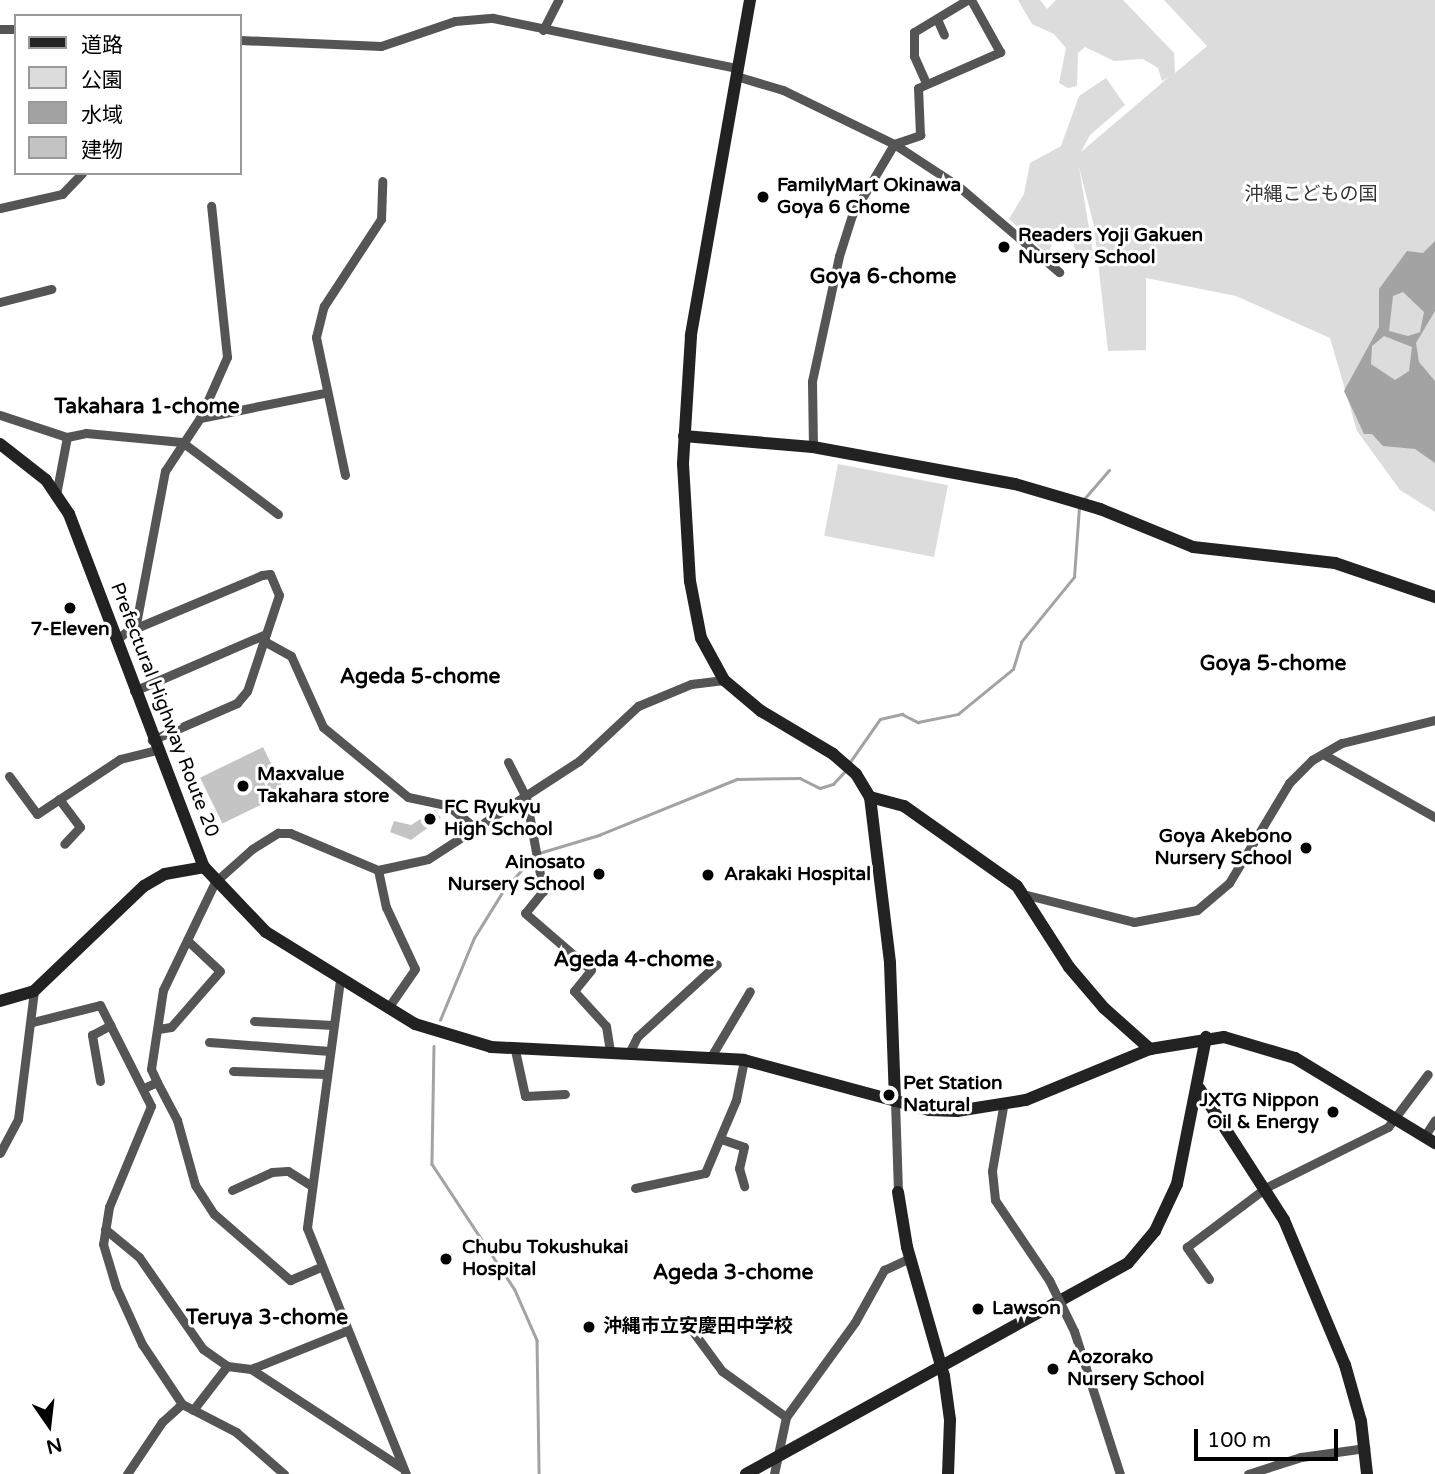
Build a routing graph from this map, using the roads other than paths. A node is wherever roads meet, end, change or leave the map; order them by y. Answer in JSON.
{"nodes":[{"id":1,"x":558,"y":0,"type":"edge"},
{"id":2,"x":750,"y":0,"type":"edge"},
{"id":3,"x":969,"y":0,"type":"edge"},
{"id":4,"x":937,"y":19,"type":"junction"},
{"id":5,"x":543,"y":30,"type":"junction"},
{"id":6,"x":944,"y":35,"type":"dead end"},
{"id":7,"x":242,"y":40,"type":"edge"},
{"id":8,"x":736,"y":72,"type":"junction"},
{"id":9,"x":926,"y":83,"type":"junction"},
{"id":10,"x":894,"y":144,"type":"junction"},
{"id":11,"x":80,"y":175,"type":"edge"},
{"id":12,"x":382,"y":180,"type":"dead end"},
{"id":13,"x":211,"y":206,"type":"dead end"},
{"id":14,"x":0,"y":208,"type":"edge"},
{"id":15,"x":1059,"y":272,"type":"dead end"},
{"id":16,"x":51,"y":289,"type":"dead end"},
{"id":17,"x":0,"y":302,"type":"edge"},
{"id":18,"x":324,"y":393,"type":"junction"},
{"id":19,"x":0,"y":415,"type":"edge"},
{"id":20,"x":200,"y":418,"type":"junction"},
{"id":21,"x":684,"y":436,"type":"junction"},
{"id":22,"x":67,"y":437,"type":"junction"},
{"id":23,"x":182,"y":442,"type":"junction"},
{"id":24,"x":0,"y":444,"type":"edge"},
{"id":25,"x":813,"y":447,"type":"junction"},
{"id":26,"x":345,"y":475,"type":"dead end"},
{"id":27,"x":56,"y":495,"type":"junction"},
{"id":28,"x":278,"y":514,"type":"dead end"},
{"id":29,"x":1435,"y":597,"type":"edge"},
{"id":30,"x":128,"y":631,"type":"junction"},
{"id":31,"x":265,"y":637,"type":"junction"},
{"id":32,"x":116,"y":640,"type":"junction"},
{"id":33,"x":724,"y":680,"type":"junction"},
{"id":34,"x":134,"y":691,"type":"junction"},
{"id":35,"x":1435,"y":720,"type":"edge"},
{"id":36,"x":153,"y":745,"type":"junction"},
{"id":37,"x":1323,"y":754,"type":"junction"},
{"id":38,"x":508,"y":762,"type":"dead end"},
{"id":39,"x":9,"y":776,"type":"dead end"},
{"id":40,"x":526,"y":797,"type":"junction"},
{"id":41,"x":870,"y":797,"type":"junction"},
{"id":42,"x":59,"y":799,"type":"junction"},
{"id":43,"x":1435,"y":817,"type":"edge"},
{"id":44,"x":475,"y":828,"type":"junction"},
{"id":45,"x":64,"y":844,"type":"dead end"},
{"id":46,"x":204,"y":867,"type":"junction"},
{"id":47,"x":378,"y":870,"type":"junction"},
{"id":48,"x":215,"y":882,"type":"junction"},
{"id":49,"x":1027,"y":895,"type":"junction"},
{"id":50,"x":187,"y":940,"type":"junction"},
{"id":51,"x":717,"y":964,"type":"dead end"},
{"id":52,"x":340,"y":980,"type":"junction"},
{"id":53,"x":34,"y":991,"type":"junction"},
{"id":54,"x":750,"y":991,"type":"dead end"},
{"id":55,"x":0,"y":1002,"type":"edge"},
{"id":56,"x":388,"y":1008,"type":"junction"},
{"id":57,"x":254,"y":1021,"type":"dead end"},
{"id":58,"x":33,"y":1022,"type":"junction"},
{"id":59,"x":111,"y":1025,"type":"junction"},
{"id":60,"x":333,"y":1026,"type":"junction"},
{"id":61,"x":158,"y":1029,"type":"junction"},
{"id":62,"x":1206,"y":1037,"type":"junction"},
{"id":63,"x":209,"y":1042,"type":"dead end"},
{"id":64,"x":1150,"y":1049,"type":"junction"},
{"id":65,"x":515,"y":1050,"type":"junction"},
{"id":66,"x":610,"y":1050,"type":"junction"},
{"id":67,"x":330,"y":1051,"type":"junction"},
{"id":68,"x":630,"y":1051,"type":"junction"},
{"id":69,"x":712,"y":1055,"type":"junction"},
{"id":70,"x":744,"y":1060,"type":"junction"},
{"id":71,"x":233,"y":1071,"type":"dead end"},
{"id":72,"x":327,"y":1074,"type":"junction"},
{"id":73,"x":1428,"y":1074,"type":"dead end"},
{"id":74,"x":100,"y":1081,"type":"dead end"},
{"id":75,"x":158,"y":1082,"type":"junction"},
{"id":76,"x":144,"y":1088,"type":"junction"},
{"id":77,"x":1199,"y":1088,"type":"junction"},
{"id":78,"x":565,"y":1094,"type":"dead end"},
{"id":79,"x":895,"y":1101,"type":"junction"},
{"id":80,"x":1003,"y":1107,"type":"junction"},
{"id":81,"x":1396,"y":1119,"type":"junction"},
{"id":82,"x":1435,"y":1120,"type":"edge"},
{"id":83,"x":721,"y":1139,"type":"junction"},
{"id":84,"x":1431,"y":1142,"type":"edge"},
{"id":85,"x":0,"y":1153,"type":"edge"},
{"id":86,"x":744,"y":1185,"type":"dead end"},
{"id":87,"x":312,"y":1186,"type":"junction"},
{"id":88,"x":1267,"y":1187,"type":"junction"},
{"id":89,"x":635,"y":1188,"type":"dead end"},
{"id":90,"x":232,"y":1190,"type":"dead end"},
{"id":91,"x":898,"y":1192,"type":"joint"},
{"id":92,"x":105,"y":1229,"type":"junction"},
{"id":93,"x":909,"y":1258,"type":"junction"},
{"id":94,"x":320,"y":1267,"type":"junction"},
{"id":95,"x":1209,"y":1279,"type":"dead end"},
{"id":96,"x":346,"y":1331,"type":"junction"},
{"id":97,"x":694,"y":1333,"type":"dead end"},
{"id":98,"x":227,"y":1366,"type":"junction"},
{"id":99,"x":251,"y":1369,"type":"junction"},
{"id":100,"x":943,"y":1369,"type":"junction"},
{"id":101,"x":182,"y":1404,"type":"junction"},
{"id":102,"x":193,"y":1410,"type":"junction"},
{"id":103,"x":786,"y":1417,"type":"junction"},
{"id":104,"x":1365,"y":1448,"type":"junction"},
{"id":105,"x":776,"y":1458,"type":"junction"},
{"id":106,"x":404,"y":1471,"type":"edge"},
{"id":107,"x":127,"y":1474,"type":"edge"},
{"id":108,"x":284,"y":1474,"type":"edge"},
{"id":109,"x":747,"y":1474,"type":"edge"},
{"id":110,"x":774,"y":1474,"type":"edge"},
{"id":111,"x":948,"y":1474,"type":"edge"},
{"id":112,"x":1120,"y":1474,"type":"edge"},
{"id":113,"x":1248,"y":1474,"type":"edge"},
{"id":114,"x":1367,"y":1474,"type":"edge"}],
"edges":[{"from":1,"to":5,"type":"street"},
{"from":2,"to":8,"type":"street"},
{"from":3,"to":4,"type":"street"},
{"from":3,"to":9,"type":"street"},
{"from":4,"to":6,"type":"street"},
{"from":4,"to":9,"type":"street"},
{"from":5,"to":7,"type":"street"},
{"from":5,"to":8,"type":"street"},
{"from":8,"to":10,"type":"street"},
{"from":8,"to":21,"type":"street"},
{"from":9,"to":10,"type":"street"},
{"from":10,"to":15,"type":"street"},
{"from":10,"to":25,"type":"street"},
{"from":11,"to":14,"type":"street"},
{"from":12,"to":18,"type":"street"},
{"from":13,"to":20,"type":"street"},
{"from":16,"to":17,"type":"street"},
{"from":18,"to":20,"type":"street"},
{"from":18,"to":26,"type":"street"},
{"from":19,"to":22,"type":"street"},
{"from":20,"to":23,"type":"street"},
{"from":21,"to":25,"type":"street"},
{"from":21,"to":33,"type":"street"},
{"from":22,"to":23,"type":"street"},
{"from":22,"to":27,"type":"street"},
{"from":23,"to":28,"type":"street"},
{"from":23,"to":30,"type":"street"},
{"from":24,"to":27,"type":"street","name":"Prefectural Highway Route 20"},
{"from":25,"to":29,"type":"street"},
{"from":27,"to":32,"type":"street","name":"Prefectural Highway Route 20"},
{"from":30,"to":31,"type":"street"},
{"from":30,"to":32,"type":"street"},
{"from":31,"to":34,"type":"street"},
{"from":31,"to":36,"type":"street"},
{"from":31,"to":44,"type":"street"},
{"from":32,"to":34,"type":"street","name":"Prefectural Highway Route 20"},
{"from":33,"to":40,"type":"street"},
{"from":33,"to":41,"type":"street"},
{"from":34,"to":36,"type":"street","name":"Prefectural Highway Route 20"},
{"from":35,"to":37,"type":"street"},
{"from":36,"to":42,"type":"street"},
{"from":36,"to":46,"type":"street","name":"Prefectural Highway Route 20"},
{"from":37,"to":43,"type":"street"},
{"from":37,"to":49,"type":"street"},
{"from":38,"to":40,"type":"street"},
{"from":39,"to":42,"type":"street"},
{"from":40,"to":44,"type":"street"},
{"from":40,"to":66,"type":"street"},
{"from":41,"to":49,"type":"street"},
{"from":41,"to":79,"type":"street"},
{"from":42,"to":45,"type":"street"},
{"from":44,"to":47,"type":"street"},
{"from":46,"to":48,"type":"street","name":"Prefectural Highway Route 20"},
{"from":46,"to":53,"type":"street"},
{"from":47,"to":48,"type":"street"},
{"from":47,"to":56,"type":"street"},
{"from":48,"to":50,"type":"street"},
{"from":48,"to":52,"type":"street","name":"Prefectural Highway Route 20"},
{"from":49,"to":64,"type":"street"},
{"from":50,"to":61,"type":"street"},
{"from":50,"to":61,"type":"street"},
{"from":51,"to":68,"type":"street"},
{"from":52,"to":56,"type":"street","name":"Prefectural Highway Route 20"},
{"from":52,"to":60,"type":"street"},
{"from":53,"to":55,"type":"street"},
{"from":53,"to":58,"type":"street"},
{"from":54,"to":69,"type":"street"},
{"from":56,"to":65,"type":"street","name":"Prefectural Highway Route 20"},
{"from":57,"to":60,"type":"street"},
{"from":58,"to":59,"type":"street"},
{"from":58,"to":85,"type":"street"},
{"from":59,"to":74,"type":"street"},
{"from":59,"to":76,"type":"street"},
{"from":60,"to":67,"type":"street"},
{"from":61,"to":75,"type":"street"},
{"from":62,"to":64,"type":"street","name":"Prefectural Highway Route 20"},
{"from":62,"to":77,"type":"street"},
{"from":62,"to":81,"type":"street","name":"Prefectural Highway Route 20"},
{"from":63,"to":67,"type":"street"},
{"from":64,"to":80,"type":"street","name":"Prefectural Highway Route 20"},
{"from":65,"to":66,"type":"street","name":"Prefectural Highway Route 20"},
{"from":65,"to":78,"type":"street"},
{"from":66,"to":68,"type":"street","name":"Prefectural Highway Route 20"},
{"from":67,"to":72,"type":"street"},
{"from":68,"to":69,"type":"street","name":"Prefectural Highway Route 20"},
{"from":69,"to":70,"type":"street","name":"Prefectural Highway Route 20"},
{"from":70,"to":79,"type":"street","name":"Prefectural Highway Route 20"},
{"from":70,"to":83,"type":"street"},
{"from":71,"to":72,"type":"street"},
{"from":72,"to":87,"type":"street"},
{"from":73,"to":81,"type":"street"},
{"from":75,"to":76,"type":"street"},
{"from":75,"to":94,"type":"street"},
{"from":76,"to":92,"type":"street"},
{"from":77,"to":88,"type":"street"},
{"from":77,"to":100,"type":"street"},
{"from":79,"to":80,"type":"street","name":"Prefectural Highway Route 20"},
{"from":79,"to":91,"type":"street"},
{"from":80,"to":112,"type":"street","bridge":true},
{"from":81,"to":84,"type":"street","name":"Prefectural Highway Route 20"},
{"from":81,"to":88,"type":"street"},
{"from":82,"to":84,"type":"street"},
{"from":83,"to":86,"type":"street"},
{"from":83,"to":89,"type":"street"},
{"from":87,"to":90,"type":"street"},
{"from":87,"to":94,"type":"street"},
{"from":88,"to":95,"type":"street"},
{"from":88,"to":104,"type":"street"},
{"from":91,"to":93,"type":"street"},
{"from":92,"to":98,"type":"street"},
{"from":92,"to":101,"type":"street"},
{"from":93,"to":100,"type":"street"},
{"from":93,"to":103,"type":"street"},
{"from":94,"to":96,"type":"street"},
{"from":96,"to":99,"type":"street"},
{"from":96,"to":106,"type":"street"},
{"from":97,"to":103,"type":"street"},
{"from":98,"to":99,"type":"street"},
{"from":98,"to":102,"type":"street"},
{"from":99,"to":106,"type":"street"},
{"from":100,"to":105,"type":"street"},
{"from":100,"to":111,"type":"street"},
{"from":101,"to":102,"type":"street"},
{"from":101,"to":107,"type":"street"},
{"from":102,"to":108,"type":"street"},
{"from":103,"to":105,"type":"street"},
{"from":104,"to":113,"type":"street"},
{"from":104,"to":114,"type":"street"},
{"from":105,"to":109,"type":"street"},
{"from":105,"to":110,"type":"street"}]}
